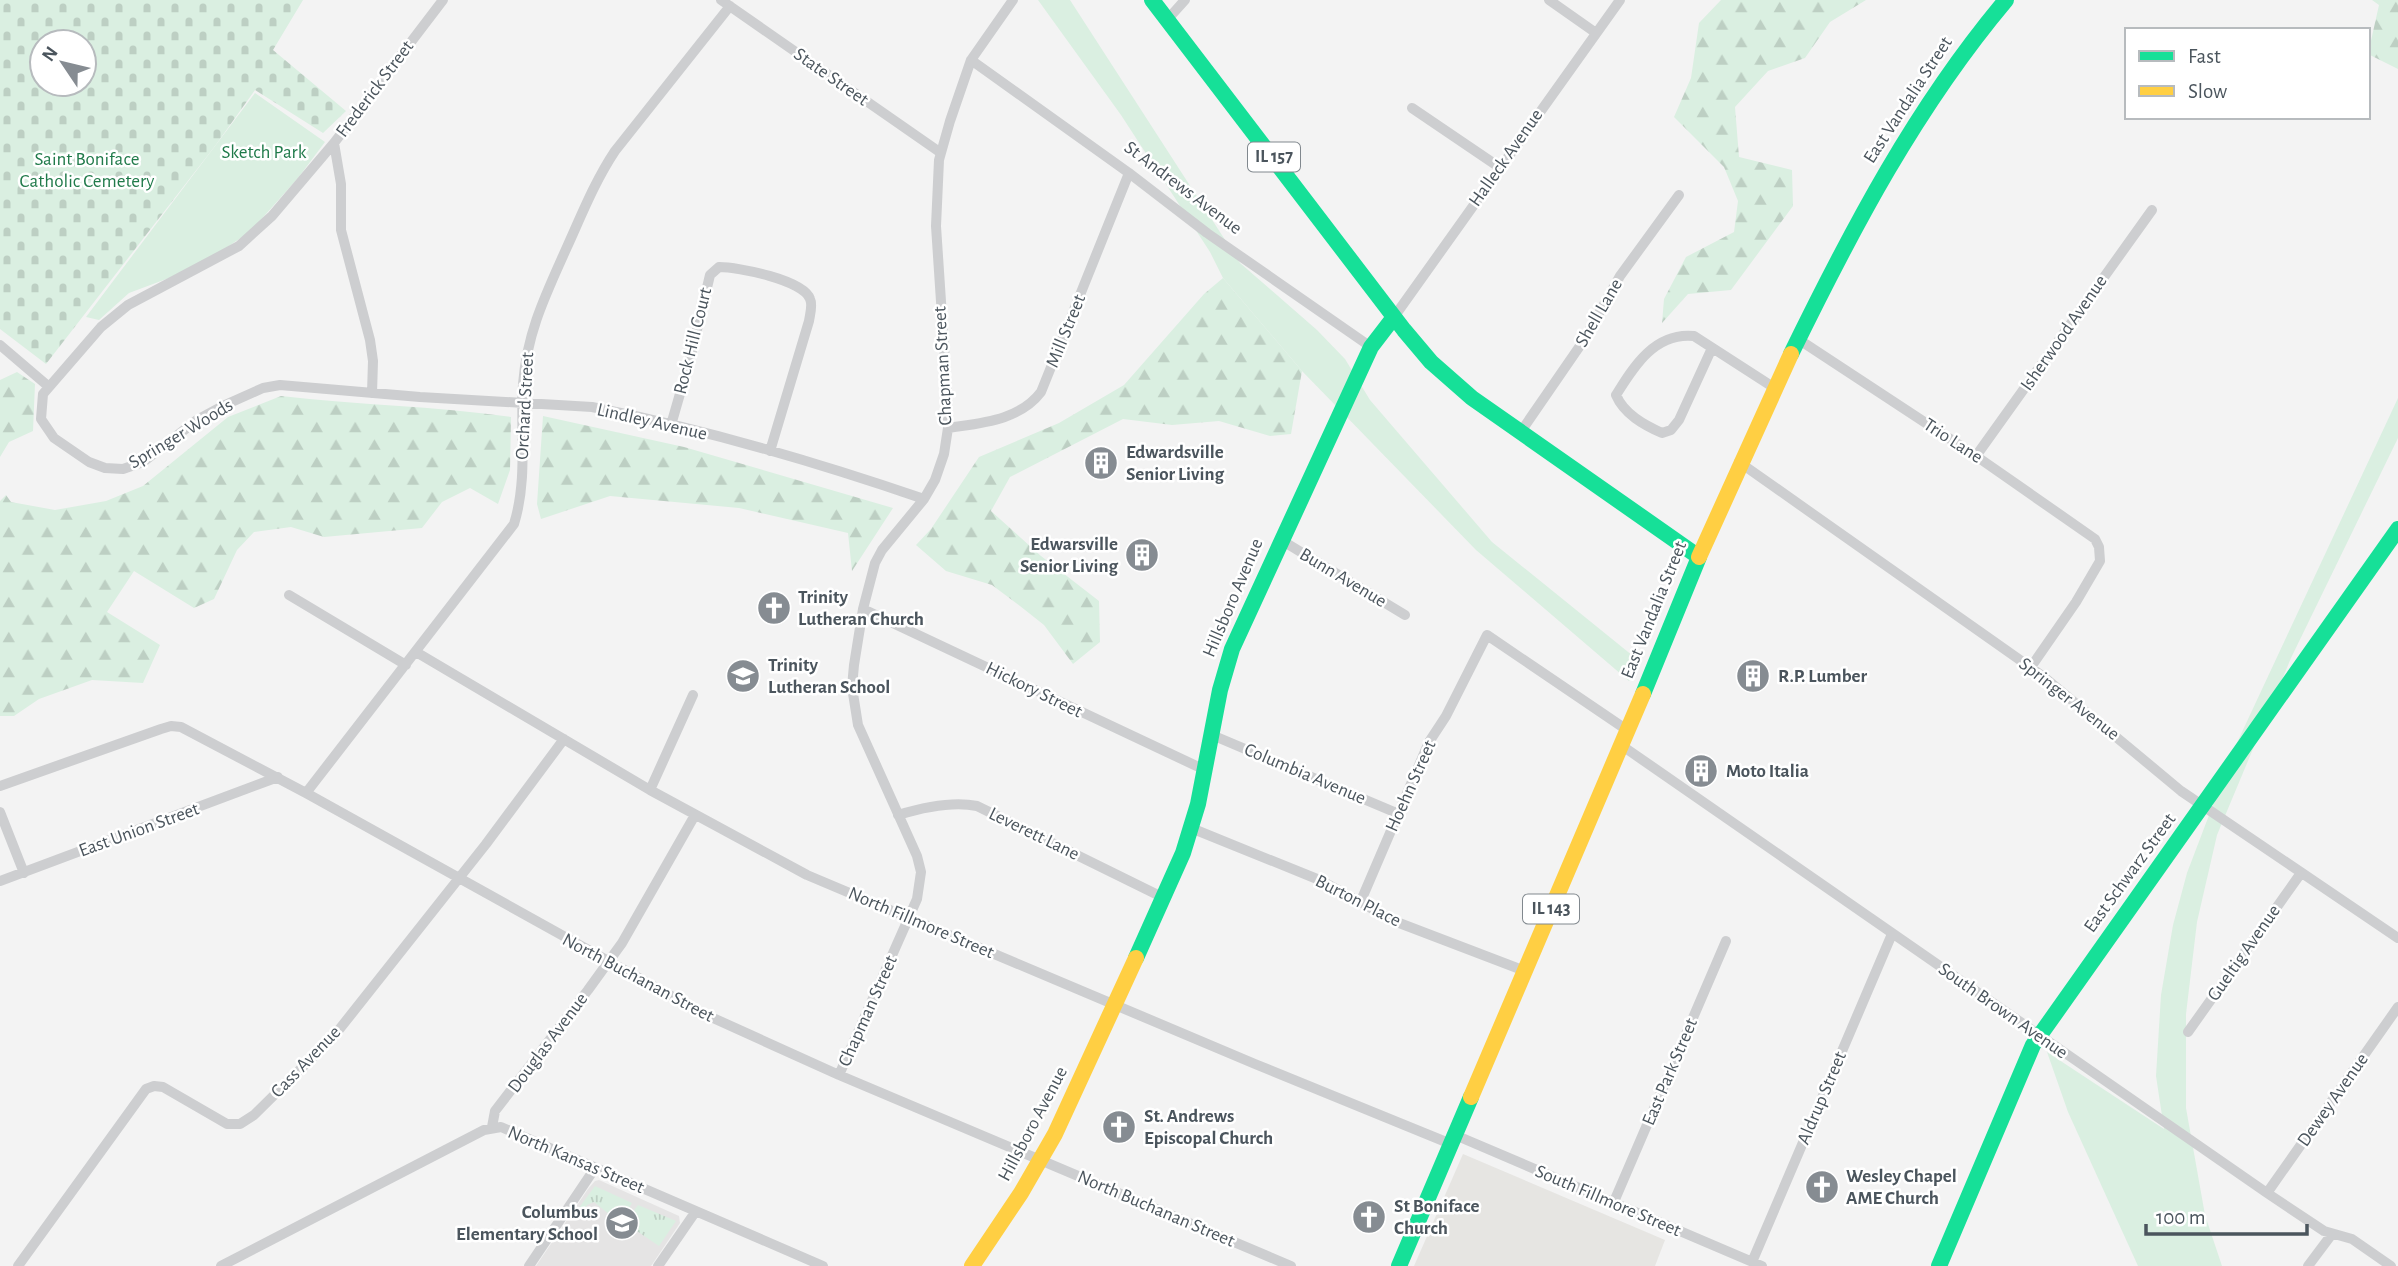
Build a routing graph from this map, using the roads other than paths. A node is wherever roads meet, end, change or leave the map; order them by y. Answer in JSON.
{"nodes":[{"id":1,"x":443,"y":0,"type":"edge"},
{"id":2,"x":1013,"y":0,"type":"edge"},
{"id":3,"x":1152,"y":0,"type":"edge"},
{"id":4,"x":1185,"y":0,"type":"edge"},
{"id":5,"x":1549,"y":0,"type":"edge"},
{"id":6,"x":1620,"y":0,"type":"edge"},
{"id":7,"x":2006,"y":0,"type":"edge"},
{"id":8,"x":725,"y":3,"type":"edge"},
{"id":9,"x":1167,"y":20,"type":"junction"},
{"id":10,"x":1596,"y":33,"type":"junction"},
{"id":11,"x":971,"y":60,"type":"junction"},
{"id":12,"x":1412,"y":108,"type":"dead end"},
{"id":13,"x":334,"y":143,"type":"junction"},
{"id":14,"x":941,"y":153,"type":"junction"},
{"id":15,"x":1499,"y":167,"type":"junction"},
{"id":16,"x":1129,"y":173,"type":"junction"},
{"id":17,"x":1679,"y":195,"type":"dead end"},
{"id":18,"x":2152,"y":210,"type":"dead end"},
{"id":19,"x":1394,"y":317,"type":"junction"},
{"id":20,"x":1798,"y":339,"type":"junction"},
{"id":21,"x":0,"y":345,"type":"edge"},
{"id":22,"x":1371,"y":347,"type":"junction"},
{"id":23,"x":1712,"y":348,"type":"junction"},
{"id":24,"x":48,"y":386,"type":"junction"},
{"id":25,"x":1773,"y":387,"type":"junction"},
{"id":26,"x":372,"y":393,"type":"junction"},
{"id":27,"x":522,"y":403,"type":"junction"},
{"id":28,"x":671,"y":425,"type":"junction"},
{"id":29,"x":948,"y":428,"type":"junction"},
{"id":30,"x":1520,"y":433,"type":"junction"},
{"id":31,"x":770,"y":451,"type":"junction"},
{"id":32,"x":1976,"y":456,"type":"junction"},
{"id":33,"x":1739,"y":462,"type":"junction"},
{"id":34,"x":924,"y":499,"type":"junction"},
{"id":35,"x":2398,"y":528,"type":"edge"},
{"id":36,"x":1281,"y":540,"type":"junction"},
{"id":37,"x":1699,"y":557,"type":"junction"},
{"id":38,"x":289,"y":595,"type":"dead end"},
{"id":39,"x":863,"y":609,"type":"junction"},
{"id":40,"x":1405,"y":615,"type":"dead end"},
{"id":41,"x":1487,"y":635,"type":"joint"},
{"id":42,"x":416,"y":652,"type":"junction"},
{"id":43,"x":406,"y":665,"type":"junction"},
{"id":44,"x":2031,"y":667,"type":"junction"},
{"id":45,"x":693,"y":695,"type":"dead end"},
{"id":46,"x":1212,"y":735,"type":"junction"},
{"id":47,"x":1624,"y":737,"type":"junction"},
{"id":48,"x":564,"y":739,"type":"junction"},
{"id":49,"x":1205,"y":770,"type":"junction"},
{"id":50,"x":278,"y":777,"type":"junction"},
{"id":51,"x":0,"y":786,"type":"edge"},
{"id":52,"x":650,"y":790,"type":"junction"},
{"id":53,"x":306,"y":793,"type":"junction"},
{"id":54,"x":2203,"y":806,"type":"junction"},
{"id":55,"x":0,"y":812,"type":"edge"},
{"id":56,"x":1399,"y":814,"type":"junction"},
{"id":57,"x":695,"y":815,"type":"junction"},
{"id":58,"x":898,"y":816,"type":"junction"},
{"id":59,"x":1191,"y":828,"type":"junction"},
{"id":60,"x":24,"y":873,"type":"junction"},
{"id":61,"x":2301,"y":873,"type":"junction"},
{"id":62,"x":459,"y":879,"type":"junction"},
{"id":63,"x":0,"y":881,"type":"edge"},
{"id":64,"x":1164,"y":898,"type":"junction"},
{"id":65,"x":1360,"y":903,"type":"junction"},
{"id":66,"x":909,"y":918,"type":"junction"},
{"id":67,"x":1892,"y":934,"type":"junction"},
{"id":68,"x":2398,"y":938,"type":"edge"},
{"id":69,"x":1726,"y":941,"type":"dead end"},
{"id":70,"x":608,"y":963,"type":"junction"},
{"id":71,"x":1525,"y":971,"type":"junction"},
{"id":72,"x":1115,"y":1005,"type":"junction"},
{"id":73,"x":2398,"y":1007,"type":"edge"},
{"id":74,"x":2188,"y":1032,"type":"dead end"},
{"id":75,"x":2039,"y":1037,"type":"junction"},
{"id":76,"x":839,"y":1075,"type":"junction"},
{"id":77,"x":492,"y":1127,"type":"junction"},
{"id":78,"x":1453,"y":1140,"type":"junction"},
{"id":79,"x":1041,"y":1160,"type":"junction"},
{"id":80,"x":595,"y":1168,"type":"junction"},
{"id":81,"x":2267,"y":1193,"type":"junction"},
{"id":82,"x":1614,"y":1204,"type":"junction"},
{"id":83,"x":696,"y":1211,"type":"junction"},
{"id":84,"x":2332,"y":1234,"type":"junction"},
{"id":85,"x":1757,"y":1264,"type":"edge"},
{"id":86,"x":18,"y":1266,"type":"edge"},
{"id":87,"x":221,"y":1266,"type":"edge"},
{"id":88,"x":529,"y":1266,"type":"edge"},
{"id":89,"x":658,"y":1266,"type":"edge"},
{"id":90,"x":823,"y":1266,"type":"edge"},
{"id":91,"x":972,"y":1266,"type":"edge"},
{"id":92,"x":1291,"y":1266,"type":"edge"},
{"id":93,"x":1399,"y":1266,"type":"edge"},
{"id":94,"x":1939,"y":1266,"type":"edge"},
{"id":95,"x":2308,"y":1266,"type":"edge"},
{"id":96,"x":2391,"y":1266,"type":"edge"}],
"edges":[{"from":1,"to":13,"type":"street","name":"Frederick Street"},
{"from":2,"to":11,"type":"street","name":"Chapman Street"},
{"from":3,"to":9,"type":"main road","number":"IL 157"},
{"from":4,"to":9,"type":"street"},
{"from":5,"to":10,"type":"street"},
{"from":6,"to":10,"type":"street","name":"Halleck Avenue"},
{"from":7,"to":20,"type":"main road","name":"East Vandalia Street","number":"IL 143"},
{"from":8,"to":14,"type":"street","name":"State Street"},
{"from":8,"to":27,"type":"street","name":"Orchard Street"},
{"from":9,"to":19,"type":"main road","number":"IL 157"},
{"from":10,"to":15,"type":"street","name":"Halleck Avenue"},
{"from":11,"to":14,"type":"street","name":"Chapman Street"},
{"from":11,"to":16,"type":"street","name":"St Andrews Avenue"},
{"from":12,"to":15,"type":"street"},
{"from":13,"to":24,"type":"street"},
{"from":13,"to":26,"type":"street","name":"Frederick Street"},
{"from":14,"to":29,"type":"street","name":"Chapman Street"},
{"from":15,"to":19,"type":"street","name":"Halleck Avenue"},
{"from":16,"to":22,"type":"street","name":"St Andrews Avenue"},
{"from":16,"to":29,"type":"street","name":"Mill Street"},
{"from":17,"to":30,"type":"street","name":"Shell Lane"},
{"from":18,"to":32,"type":"street","name":"Isherwood Avenue"},
{"from":19,"to":22,"type":"main road","name":"Hillsboro Avenue"},
{"from":19,"to":30,"type":"main road","number":"IL 157"},
{"from":20,"to":25,"type":"main road","name":"East Vandalia Street","number":"IL 143"},
{"from":20,"to":32,"type":"street","name":"Trio Lane"},
{"from":21,"to":24,"type":"street"},
{"from":22,"to":36,"type":"main road","name":"Hillsboro Avenue"},
{"from":23,"to":23,"type":"street"},
{"from":23,"to":25,"type":"street"},
{"from":24,"to":26,"type":"street","name":"Springer Woods"},
{"from":25,"to":33,"type":"main road","name":"East Vandalia Street","number":"IL 143"},
{"from":26,"to":27,"type":"street","name":"Lindley Avenue"},
{"from":27,"to":28,"type":"street","name":"Lindley Avenue"},
{"from":27,"to":42,"type":"street","name":"Orchard Street"},
{"from":28,"to":31,"type":"street","name":"Lindley Avenue"},
{"from":28,"to":31,"type":"street","name":"Rock Hill Court"},
{"from":29,"to":34,"type":"street","name":"Chapman Street"},
{"from":30,"to":37,"type":"main road","number":"IL 157"},
{"from":31,"to":34,"type":"street","name":"Lindley Avenue"},
{"from":32,"to":44,"type":"street","name":"Trio Lane"},
{"from":33,"to":37,"type":"main road","name":"East Vandalia Street","number":"IL 143"},
{"from":33,"to":44,"type":"street","name":"Springer Avenue"},
{"from":34,"to":39,"type":"street","name":"Chapman Street"},
{"from":35,"to":54,"type":"main road","name":"East Schwarz Street"},
{"from":36,"to":40,"type":"street","name":"Bunn Avenue"},
{"from":36,"to":46,"type":"main road","name":"Hillsboro Avenue"},
{"from":37,"to":47,"type":"main road","name":"East Vandalia Street","number":"IL 143"},
{"from":38,"to":43,"type":"street"},
{"from":39,"to":49,"type":"street","name":"Hickory Street"},
{"from":39,"to":58,"type":"street","name":"Chapman Street"},
{"from":41,"to":47,"type":"street","name":"South Brown Avenue"},
{"from":41,"to":56,"type":"street","name":"Hoehn Street"},
{"from":42,"to":43,"type":"street","name":"Orchard Street"},
{"from":42,"to":48,"type":"street","name":"North Fillmore Street"},
{"from":43,"to":53,"type":"street","name":"Orchard Street"},
{"from":44,"to":54,"type":"street","name":"Springer Avenue"},
{"from":45,"to":52,"type":"street"},
{"from":46,"to":49,"type":"main road","name":"Hillsboro Avenue"},
{"from":46,"to":56,"type":"street","name":"Columbia Avenue"},
{"from":47,"to":67,"type":"street","name":"South Brown Avenue"},
{"from":47,"to":71,"type":"main road","name":"East Vandalia Street","number":"IL 143"},
{"from":48,"to":52,"type":"street","name":"North Fillmore Street"},
{"from":48,"to":62,"type":"street","name":"Cass Avenue"},
{"from":49,"to":59,"type":"main road","name":"Hillsboro Avenue"},
{"from":50,"to":51,"type":"street","name":"North Buchanan Street"},
{"from":50,"to":53,"type":"street","name":"North Buchanan Street"},
{"from":50,"to":60,"type":"street","name":"East Union Street"},
{"from":52,"to":57,"type":"street","name":"North Fillmore Street"},
{"from":53,"to":62,"type":"street","name":"North Buchanan Street"},
{"from":54,"to":61,"type":"street","name":"Springer Avenue"},
{"from":54,"to":75,"type":"main road","name":"East Schwarz Street"},
{"from":55,"to":60,"type":"street"},
{"from":56,"to":65,"type":"street","name":"Hoehn Street"},
{"from":57,"to":66,"type":"street","name":"North Fillmore Street"},
{"from":57,"to":70,"type":"street","name":"Douglas Avenue"},
{"from":58,"to":64,"type":"street","name":"Leverett Lane"},
{"from":58,"to":66,"type":"street","name":"Chapman Street"},
{"from":59,"to":64,"type":"main road","name":"Hillsboro Avenue"},
{"from":59,"to":65,"type":"street","name":"Burton Place"},
{"from":60,"to":63,"type":"street","name":"East Union Street"},
{"from":61,"to":68,"type":"street","name":"Springer Avenue"},
{"from":61,"to":74,"type":"street","name":"Gueltig Avenue"},
{"from":62,"to":70,"type":"street","name":"North Buchanan Street"},
{"from":62,"to":86,"type":"street","name":"Cass Avenue"},
{"from":64,"to":72,"type":"main road","name":"Hillsboro Avenue"},
{"from":65,"to":71,"type":"street","name":"Burton Place"},
{"from":66,"to":72,"type":"street","name":"North Fillmore Street"},
{"from":66,"to":76,"type":"street","name":"Chapman Street"},
{"from":67,"to":75,"type":"street","name":"South Brown Avenue"},
{"from":67,"to":85,"type":"street","name":"Aldrup Street"},
{"from":69,"to":82,"type":"street","name":"East Park Street"},
{"from":70,"to":76,"type":"street","name":"North Buchanan Street"},
{"from":70,"to":77,"type":"street","name":"Douglas Avenue"},
{"from":71,"to":78,"type":"main road","name":"East Vandalia Street","number":"IL 143"},
{"from":72,"to":78,"type":"street","name":"North Fillmore Street"},
{"from":72,"to":79,"type":"main road","name":"Hillsboro Avenue"},
{"from":73,"to":81,"type":"street","name":"Dewey Avenue"},
{"from":75,"to":81,"type":"street","name":"South Brown Avenue"},
{"from":75,"to":94,"type":"main road","name":"East Schwarz Street"},
{"from":76,"to":79,"type":"street","name":"North Buchanan Street"},
{"from":77,"to":80,"type":"street","name":"North Kansas Street"},
{"from":77,"to":87,"type":"street","name":"North Kansas Street"},
{"from":78,"to":82,"type":"street","name":"South Fillmore Street"},
{"from":78,"to":93,"type":"main road","name":"East Vandalia Street","number":"IL 143"},
{"from":79,"to":91,"type":"main road","name":"Hillsboro Avenue"},
{"from":79,"to":92,"type":"street","name":"North Buchanan Street"},
{"from":80,"to":83,"type":"street","name":"North Kansas Street"},
{"from":80,"to":88,"type":"street"},
{"from":81,"to":84,"type":"street","name":"South Brown Avenue"},
{"from":82,"to":85,"type":"street","name":"South Fillmore Street"},
{"from":83,"to":89,"type":"street"},
{"from":83,"to":90,"type":"street","name":"North Kansas Street"},
{"from":84,"to":95,"type":"street"},
{"from":84,"to":96,"type":"street","name":"South Brown Avenue"}]}
